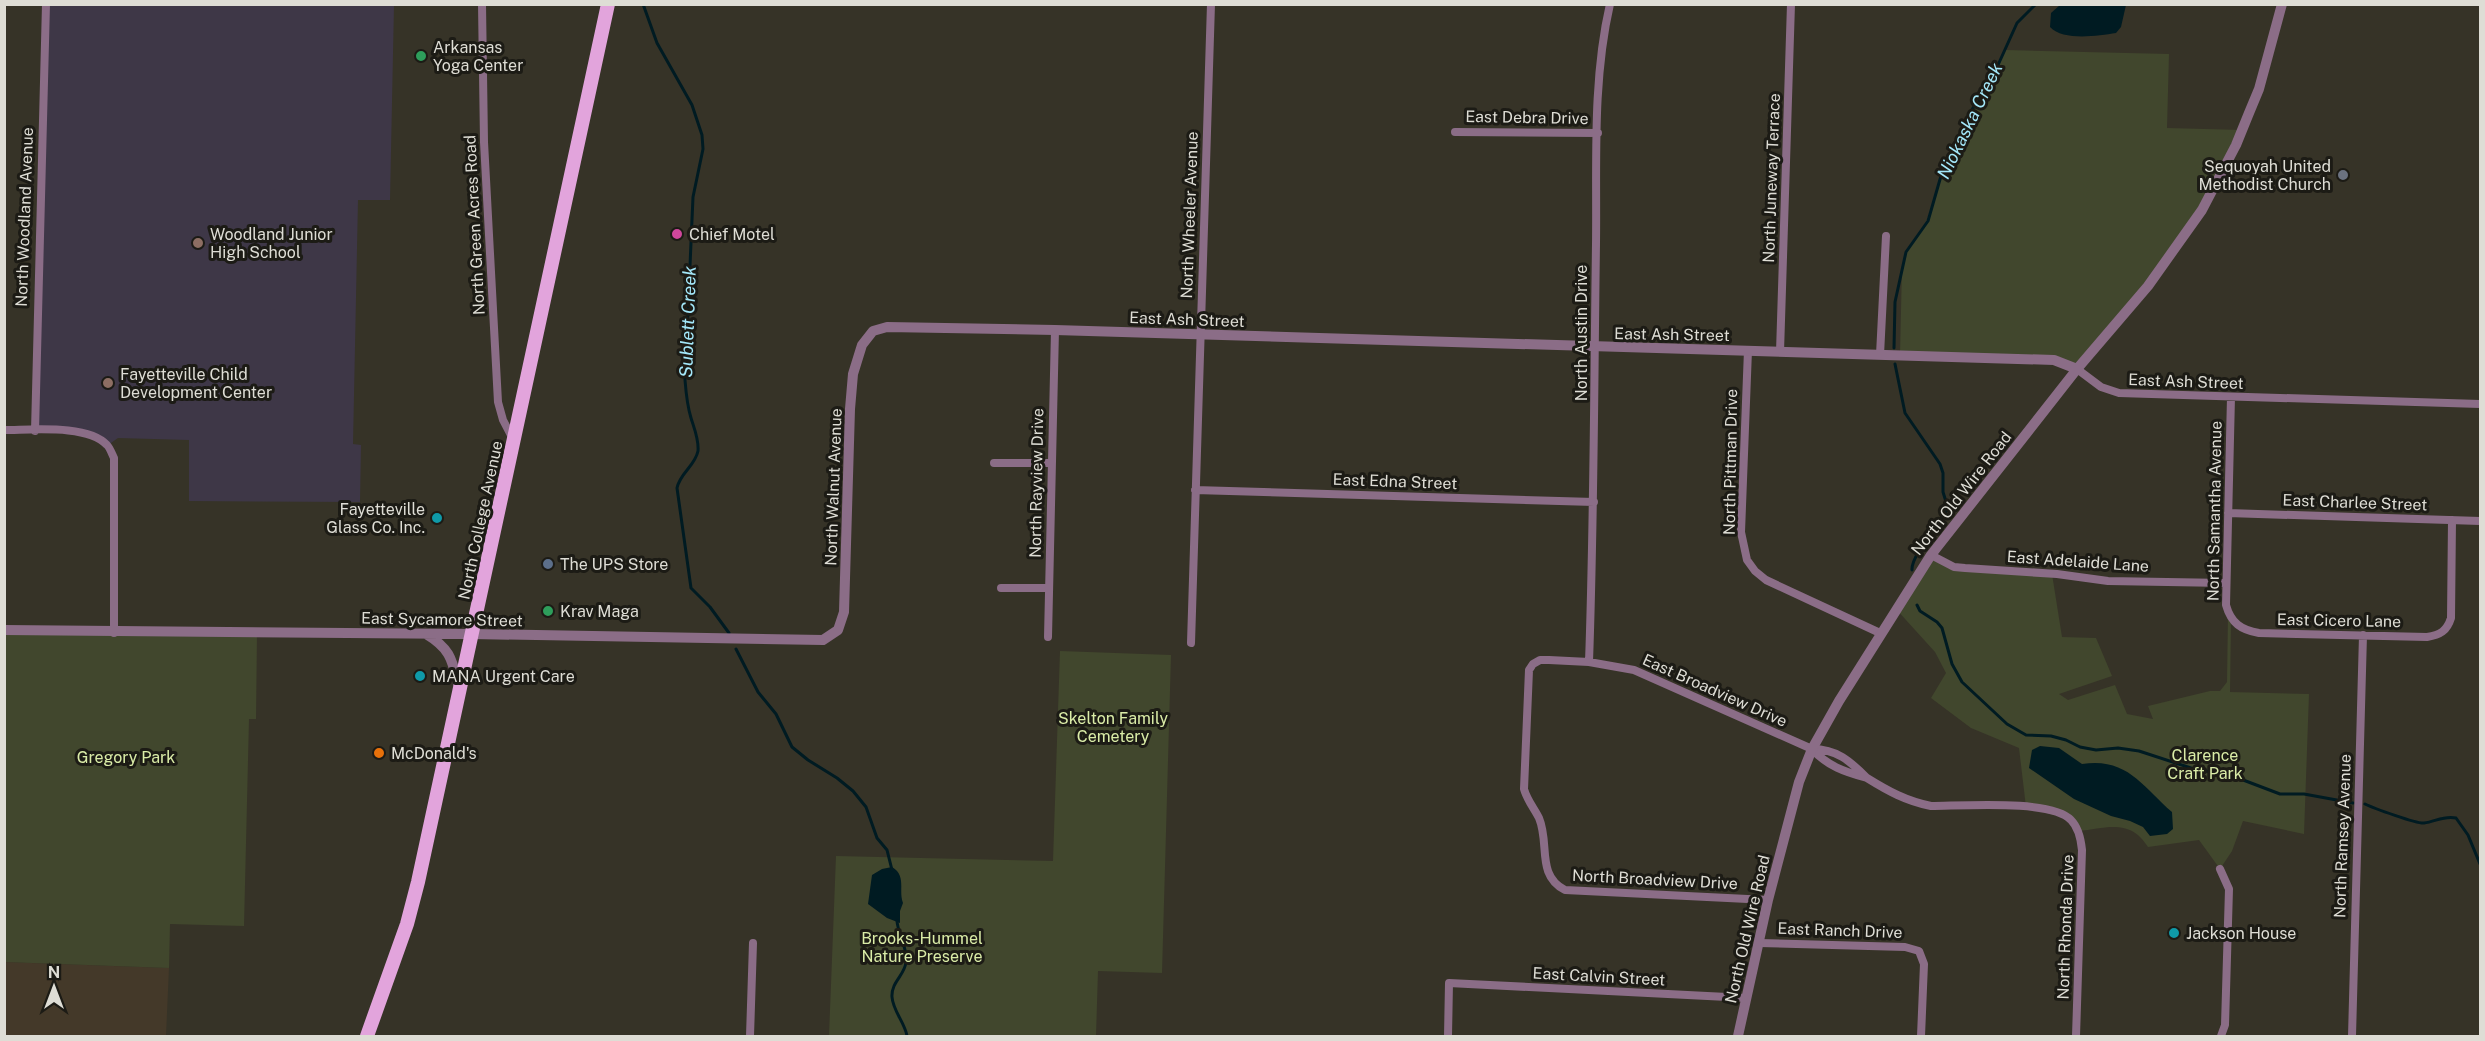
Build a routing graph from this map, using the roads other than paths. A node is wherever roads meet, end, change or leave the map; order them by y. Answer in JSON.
{"nodes":[{"id":1,"x":46,"y":4,"type":"edge"},
{"id":2,"x":482,"y":4,"type":"edge"},
{"id":3,"x":608,"y":4,"type":"edge"},
{"id":4,"x":1211,"y":4,"type":"edge"},
{"id":5,"x":1610,"y":4,"type":"edge"},
{"id":6,"x":1791,"y":4,"type":"edge"},
{"id":7,"x":2282,"y":4,"type":"edge"},
{"id":8,"x":1455,"y":132,"type":"dead end"},
{"id":9,"x":1598,"y":133,"type":"junction"},
{"id":10,"x":1886,"y":236,"type":"dead end"},
{"id":11,"x":1055,"y":330,"type":"junction"},
{"id":12,"x":1200,"y":334,"type":"junction"},
{"id":13,"x":862,"y":345,"type":"joint"},
{"id":14,"x":1596,"y":348,"type":"junction"},
{"id":15,"x":1748,"y":350,"type":"junction"},
{"id":16,"x":1780,"y":352,"type":"junction"},
{"id":17,"x":1880,"y":355,"type":"junction"},
{"id":18,"x":2077,"y":369,"type":"junction"},
{"id":19,"x":2230,"y":397,"type":"junction"},
{"id":20,"x":2481,"y":404,"type":"edge"},
{"id":21,"x":4,"y":430,"type":"edge"},
{"id":22,"x":35,"y":430,"type":"junction"},
{"id":23,"x":514,"y":441,"type":"junction"},
{"id":24,"x":994,"y":463,"type":"dead end"},
{"id":25,"x":1052,"y":463,"type":"junction"},
{"id":26,"x":1195,"y":490,"type":"junction"},
{"id":27,"x":1594,"y":502,"type":"junction"},
{"id":28,"x":2228,"y":513,"type":"junction"},
{"id":29,"x":2452,"y":520,"type":"junction"},
{"id":30,"x":2481,"y":521,"type":"edge"},
{"id":31,"x":1931,"y":555,"type":"junction"},
{"id":32,"x":2226,"y":583,"type":"junction"},
{"id":33,"x":1001,"y":588,"type":"dead end"},
{"id":34,"x":1049,"y":588,"type":"junction"},
{"id":35,"x":2234,"y":622,"type":"joint"},
{"id":36,"x":4,"y":630,"type":"edge"},
{"id":37,"x":838,"y":630,"type":"joint"},
{"id":38,"x":114,"y":633,"type":"junction"},
{"id":39,"x":1881,"y":633,"type":"junction"},
{"id":40,"x":426,"y":634,"type":"junction"},
{"id":41,"x":472,"y":634,"type":"junction"},
{"id":42,"x":2363,"y":635,"type":"junction"},
{"id":43,"x":1048,"y":637,"type":"dead end"},
{"id":44,"x":1191,"y":643,"type":"dead end"},
{"id":45,"x":1589,"y":662,"type":"junction"},
{"id":46,"x":1533,"y":664,"type":"joint"},
{"id":47,"x":460,"y":690,"type":"junction"},
{"id":48,"x":1812,"y":749,"type":"junction"},
{"id":49,"x":2072,"y":820,"type":"joint"},
{"id":50,"x":2220,"y":869,"type":"dead end"},
{"id":51,"x":1768,"y":900,"type":"junction"},
{"id":52,"x":753,"y":943,"type":"dead end"},
{"id":53,"x":1759,"y":943,"type":"junction"},
{"id":54,"x":1747,"y":998,"type":"junction"},
{"id":55,"x":367,"y":1036,"type":"edge"},
{"id":56,"x":750,"y":1036,"type":"edge"},
{"id":57,"x":1448,"y":1036,"type":"edge"},
{"id":58,"x":1738,"y":1036,"type":"edge"},
{"id":59,"x":1921,"y":1036,"type":"edge"},
{"id":60,"x":2076,"y":1036,"type":"edge"},
{"id":61,"x":2221,"y":1036,"type":"edge"},
{"id":62,"x":2352,"y":1036,"type":"edge"}],
"edges":[{"from":1,"to":22,"type":"street","name":"North Woodland Avenue"},
{"from":2,"to":23,"type":"street","name":"North Green Acres Road"},
{"from":3,"to":23,"type":"main road","name":"North College Avenue"},
{"from":4,"to":12,"type":"street","name":"North Wheeler Avenue"},
{"from":5,"to":9,"type":"street","name":"North Austin Drive"},
{"from":6,"to":16,"type":"street","name":"North Juneway Terrace"},
{"from":7,"to":18,"type":"street","name":"North Old Wire Road"},
{"from":8,"to":9,"type":"street","name":"East Debra Drive"},
{"from":9,"to":14,"type":"street","name":"North Austin Drive"},
{"from":10,"to":17,"type":"street"},
{"from":11,"to":12,"type":"street","name":"East Ash Street"},
{"from":11,"to":13,"type":"street","name":"East Ash Street"},
{"from":11,"to":25,"type":"street","name":"North Rayview Drive"},
{"from":12,"to":14,"type":"street","name":"East Ash Street"},
{"from":12,"to":26,"type":"street","name":"North Wheeler Avenue"},
{"from":13,"to":37,"type":"street","name":"North Walnut Avenue"},
{"from":14,"to":15,"type":"street","name":"East Ash Street"},
{"from":14,"to":27,"type":"street","name":"North Austin Drive"},
{"from":15,"to":16,"type":"street","name":"East Ash Street"},
{"from":15,"to":39,"type":"street","name":"North Pittman Drive"},
{"from":16,"to":17,"type":"street","name":"East Ash Street"},
{"from":17,"to":18,"type":"street","name":"East Ash Street"},
{"from":18,"to":19,"type":"street","name":"East Ash Street"},
{"from":18,"to":31,"type":"street","name":"North Old Wire Road"},
{"from":19,"to":20,"type":"street","name":"East Ash Street"},
{"from":19,"to":28,"type":"street","name":"North Samantha Avenue"},
{"from":21,"to":22,"type":"street"},
{"from":22,"to":38,"type":"street"},
{"from":23,"to":41,"type":"main road","name":"North College Avenue"},
{"from":24,"to":25,"type":"street"},
{"from":25,"to":34,"type":"street","name":"North Rayview Drive"},
{"from":26,"to":27,"type":"street","name":"East Edna Street"},
{"from":26,"to":44,"type":"street","name":"North Wheeler Avenue"},
{"from":27,"to":45,"type":"street","name":"North Austin Drive"},
{"from":28,"to":29,"type":"street","name":"East Charlee Street"},
{"from":28,"to":32,"type":"street","name":"North Samantha Avenue"},
{"from":29,"to":30,"type":"street","name":"East Charlee Street"},
{"from":29,"to":42,"type":"street","name":"East Cicero Lane"},
{"from":31,"to":32,"type":"street","name":"East Adelaide Lane"},
{"from":31,"to":39,"type":"street","name":"North Old Wire Road"},
{"from":32,"to":35,"type":"street","name":"North Samantha Avenue"},
{"from":33,"to":34,"type":"street"},
{"from":34,"to":43,"type":"street","name":"North Rayview Drive"},
{"from":35,"to":42,"type":"street","name":"East Cicero Lane"},
{"from":36,"to":38,"type":"street","name":"East Sycamore Street"},
{"from":37,"to":41,"type":"street","name":"East Sycamore Street"},
{"from":38,"to":40,"type":"street","name":"East Sycamore Street"},
{"from":39,"to":48,"type":"street","name":"North Old Wire Road"},
{"from":40,"to":41,"type":"street","name":"East Sycamore Street"},
{"from":40,"to":47,"type":"street"},
{"from":41,"to":47,"type":"main road","name":"North College Avenue"},
{"from":42,"to":62,"type":"street","name":"North Ramsey Avenue"},
{"from":45,"to":46,"type":"street","name":"East Broadview Drive"},
{"from":45,"to":48,"type":"street","name":"East Broadview Drive"},
{"from":46,"to":51,"type":"street","name":"North Broadview Drive"},
{"from":47,"to":55,"type":"main road","name":"North College Avenue"},
{"from":48,"to":49,"type":"street","name":"East Broadview Drive"},
{"from":48,"to":51,"type":"street","name":"North Old Wire Road"},
{"from":49,"to":60,"type":"street","name":"North Rhonda Drive"},
{"from":50,"to":61,"type":"street"},
{"from":51,"to":53,"type":"street","name":"North Old Wire Road"},
{"from":52,"to":56,"type":"street"},
{"from":53,"to":54,"type":"street","name":"North Old Wire Road"},
{"from":53,"to":59,"type":"street","name":"East Ranch Drive"},
{"from":54,"to":57,"type":"street","name":"East Calvin Street"},
{"from":54,"to":58,"type":"street","name":"North Old Wire Road"}]}
